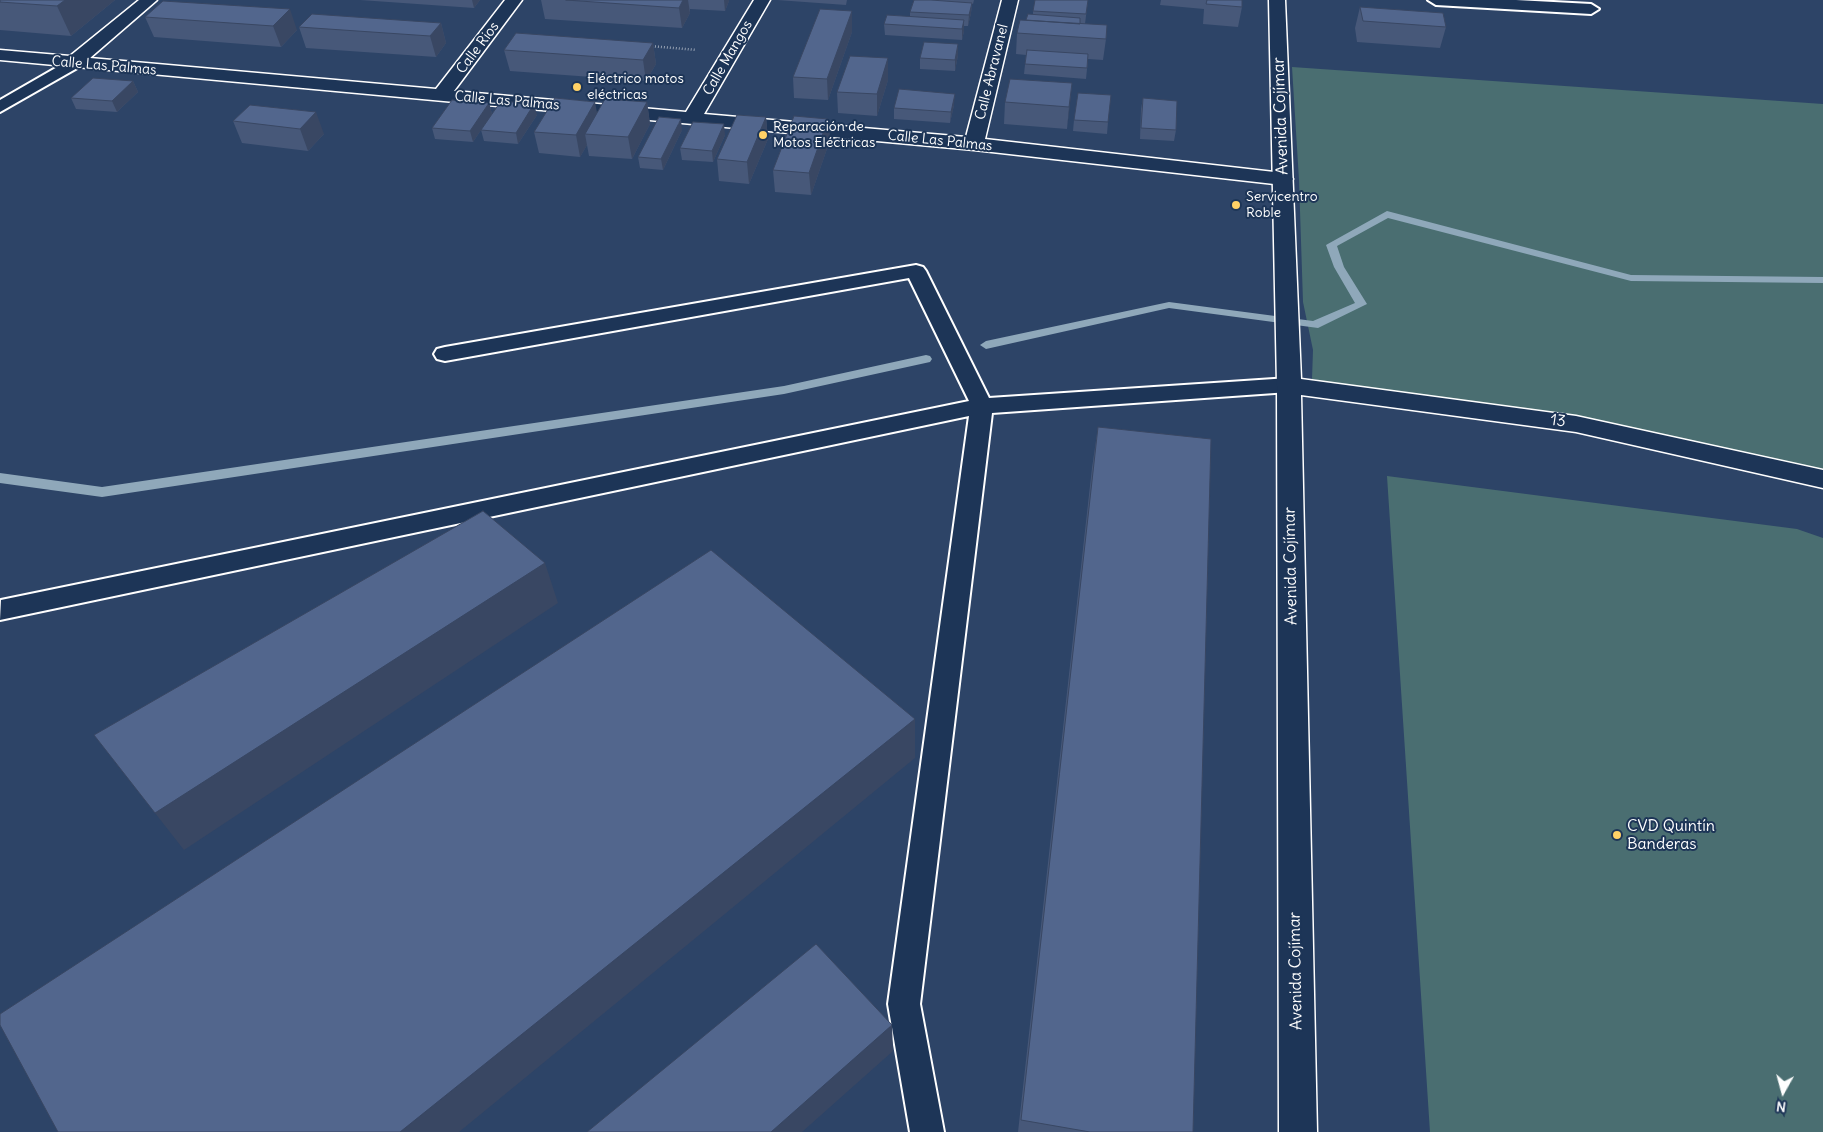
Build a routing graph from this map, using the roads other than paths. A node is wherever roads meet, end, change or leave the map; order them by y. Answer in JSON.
{"nodes":[{"id":1,"x":149,"y":0,"type":"edge"},
{"id":2,"x":514,"y":0,"type":"edge"},
{"id":3,"x":762,"y":0,"type":"edge"},
{"id":4,"x":1010,"y":0,"type":"edge"},
{"id":5,"x":1277,"y":0,"type":"edge"},
{"id":6,"x":1436,"y":0,"type":"edge"},
{"id":7,"x":1591,"y":9,"type":"dead end"},
{"id":8,"x":0,"y":55,"type":"edge"},
{"id":9,"x":73,"y":63,"type":"junction"},
{"id":10,"x":441,"y":96,"type":"junction"},
{"id":11,"x":0,"y":107,"type":"edge"},
{"id":12,"x":693,"y":116,"type":"junction"},
{"id":13,"x":974,"y":144,"type":"junction"},
{"id":14,"x":1283,"y":179,"type":"junction"},
{"id":15,"x":444,"y":354,"type":"dead end"},
{"id":16,"x":1289,"y":385,"type":"junction"},
{"id":17,"x":982,"y":406,"type":"junction"},
{"id":18,"x":1823,"y":478,"type":"edge"},
{"id":19,"x":1,"y":610,"type":"edge"},
{"id":20,"x":928,"y":1132,"type":"edge"},
{"id":21,"x":1298,"y":1132,"type":"edge"}],
"edges":[{"from":1,"to":9,"type":"street"},
{"from":2,"to":10,"type":"street","name":"Calle Rios"},
{"from":3,"to":12,"type":"street","name":"Calle Mangos"},
{"from":4,"to":13,"type":"street","name":"Calle Abravanel"},
{"from":5,"to":14,"type":"street","name":"Avenida Cojímar"},
{"from":6,"to":7,"type":"lane"},
{"from":8,"to":9,"type":"street","name":"Calle Las Palmas"},
{"from":9,"to":10,"type":"street","name":"Calle Las Palmas"},
{"from":9,"to":11,"type":"lane"},
{"from":10,"to":12,"type":"street","name":"Calle Las Palmas"},
{"from":12,"to":13,"type":"street","name":"Calle Las Palmas"},
{"from":13,"to":14,"type":"street","name":"Calle Las Palmas"},
{"from":14,"to":16,"type":"street","name":"Avenida Cojímar"},
{"from":15,"to":17,"type":"lane"},
{"from":16,"to":17,"type":"lane"},
{"from":16,"to":18,"type":"street","name":"13"},
{"from":16,"to":21,"type":"street","name":"Avenida Cojímar"},
{"from":17,"to":19,"type":"lane"},
{"from":17,"to":20,"type":"lane"}]}
